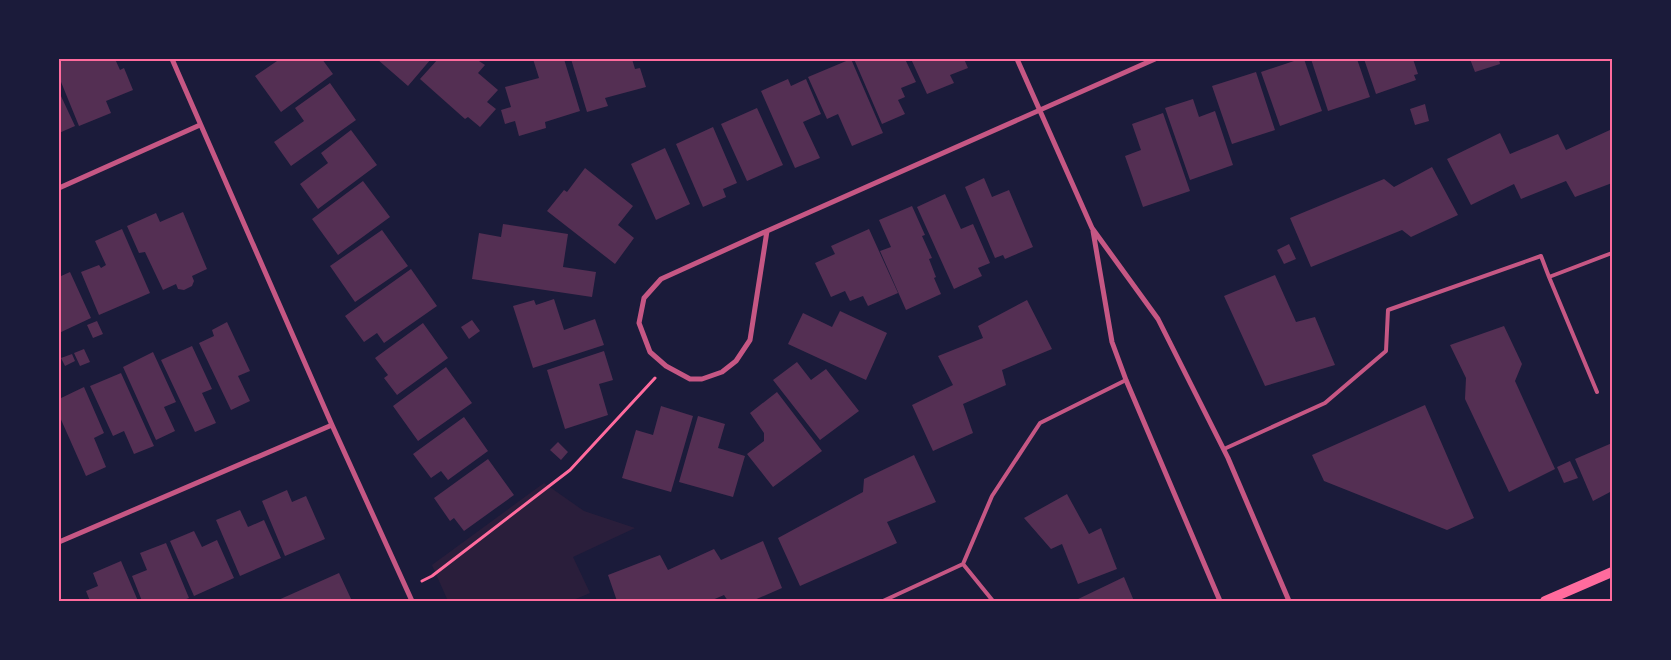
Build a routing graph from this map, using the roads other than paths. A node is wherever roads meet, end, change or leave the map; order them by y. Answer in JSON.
{"nodes":[{"id":1,"x":172,"y":59,"type":"edge"},
{"id":2,"x":1017,"y":59,"type":"edge"},
{"id":3,"x":1155,"y":59,"type":"edge"},
{"id":4,"x":1040,"y":110,"type":"junction"},
{"id":5,"x":200,"y":125,"type":"junction"},
{"id":6,"x":59,"y":188,"type":"edge"},
{"id":7,"x":1092,"y":228,"type":"junction"},
{"id":8,"x":767,"y":231,"type":"junction"},
{"id":9,"x":1612,"y":253,"type":"edge"},
{"id":10,"x":1549,"y":277,"type":"junction"},
{"id":11,"x":1126,"y":380,"type":"junction"},
{"id":12,"x":1597,"y":392,"type":"dead end"},
{"id":13,"x":332,"y":425,"type":"junction"},
{"id":14,"x":1224,"y":449,"type":"junction"},
{"id":15,"x":59,"y":542,"type":"edge"},
{"id":16,"x":963,"y":564,"type":"junction"},
{"id":17,"x":1612,"y":572,"type":"edge"},
{"id":18,"x":412,"y":601,"type":"edge"},
{"id":19,"x":883,"y":601,"type":"edge"},
{"id":20,"x":993,"y":601,"type":"edge"},
{"id":21,"x":1220,"y":601,"type":"edge"},
{"id":22,"x":1289,"y":601,"type":"edge"},
{"id":23,"x":1545,"y":601,"type":"edge"}],
"edges":[{"from":1,"to":5,"type":"street"},
{"from":2,"to":4,"type":"street"},
{"from":3,"to":4,"type":"street"},
{"from":4,"to":7,"type":"street"},
{"from":4,"to":8,"type":"street"},
{"from":5,"to":6,"type":"street"},
{"from":5,"to":13,"type":"street"},
{"from":7,"to":11,"type":"street"},
{"from":7,"to":14,"type":"street"},
{"from":8,"to":8,"type":"street"},
{"from":9,"to":10,"type":"lane"},
{"from":10,"to":12,"type":"lane"},
{"from":10,"to":14,"type":"lane"},
{"from":11,"to":16,"type":"lane"},
{"from":11,"to":21,"type":"street"},
{"from":13,"to":15,"type":"street"},
{"from":13,"to":18,"type":"street"},
{"from":14,"to":22,"type":"street"},
{"from":16,"to":19,"type":"lane"},
{"from":16,"to":20,"type":"lane"},
{"from":17,"to":23,"type":"main road"}]}
